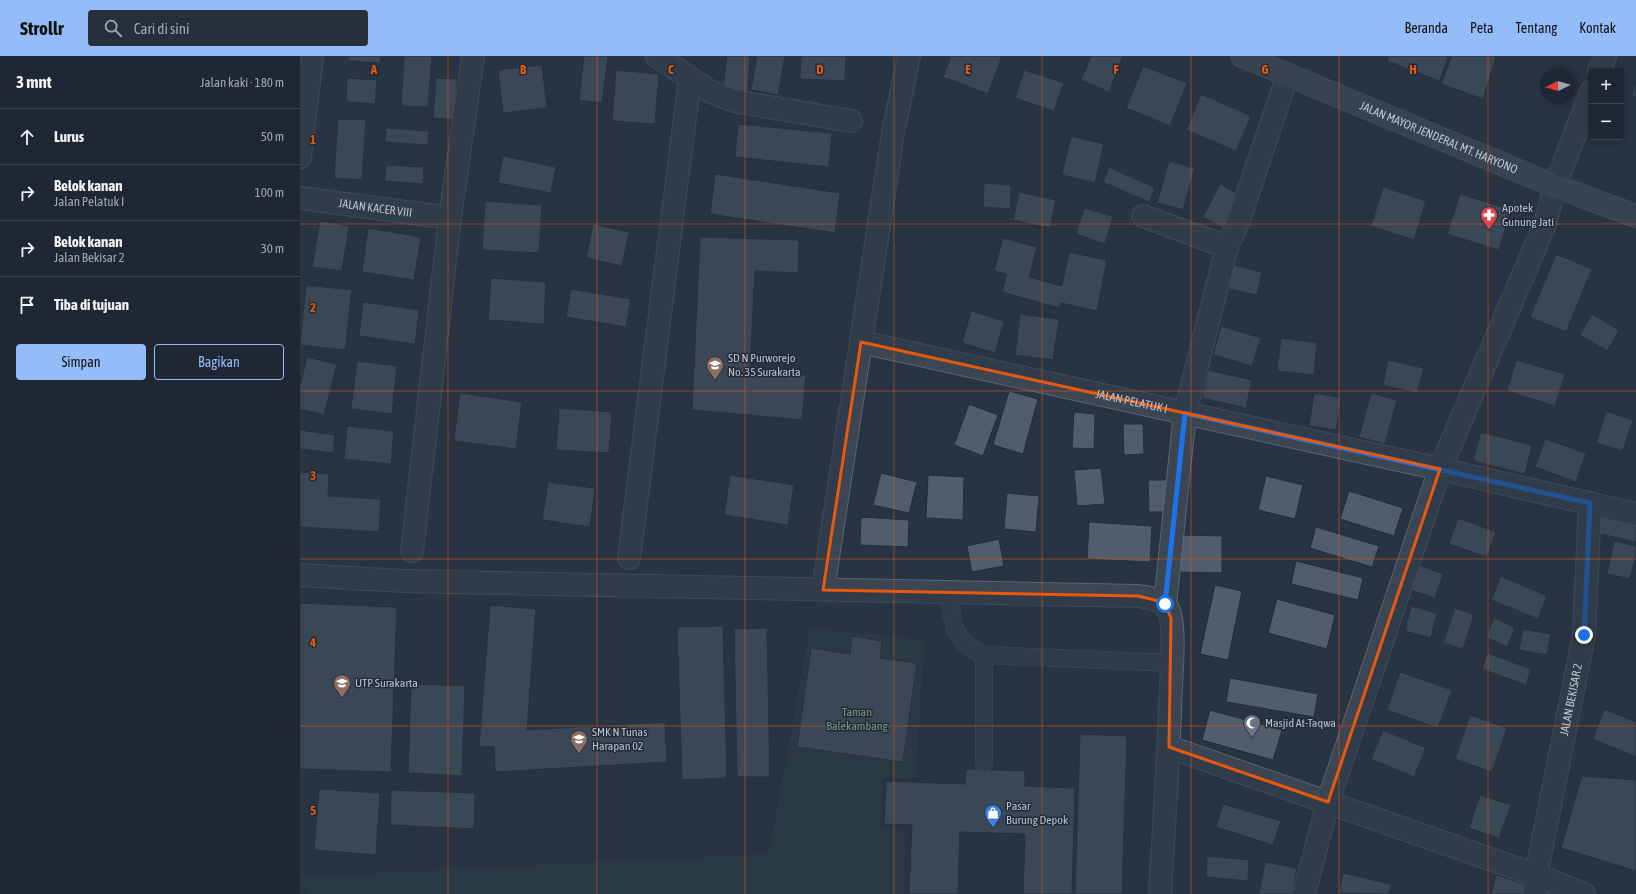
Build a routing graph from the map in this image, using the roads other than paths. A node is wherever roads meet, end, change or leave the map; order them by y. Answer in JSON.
{"nodes":[{"id":1,"x":312,"y":56,"type":"edge"},
{"id":2,"x":473,"y":56,"type":"edge"},
{"id":3,"x":657,"y":56,"type":"edge"},
{"id":4,"x":909,"y":56,"type":"edge"},
{"id":5,"x":1242,"y":56,"type":"edge"},
{"id":6,"x":1605,"y":56,"type":"edge"},
{"id":7,"x":1600,"y":68,"type":"edge"},
{"id":8,"x":1288,"y":74,"type":"junction"},
{"id":9,"x":690,"y":78,"type":"junction"},
{"id":10,"x":1588,"y":100,"type":"edge"},
{"id":11,"x":851,"y":121,"type":"dead end"},
{"id":12,"x":300,"y":157,"type":"edge"},
{"id":13,"x":1556,"y":186,"type":"junction"},
{"id":14,"x":300,"y":198,"type":"edge"},
{"id":15,"x":1143,"y":216,"type":"dead end"},
{"id":16,"x":1636,"y":216,"type":"edge"},
{"id":17,"x":450,"y":218,"type":"junction"},
{"id":18,"x":1227,"y":247,"type":"junction"},
{"id":19,"x":861,"y":342,"type":"junction"},
{"id":20,"x":1185,"y":413,"type":"junction"},
{"id":21,"x":1440,"y":469,"type":"junction"},
{"id":22,"x":1590,"y":503,"type":"junction"},
{"id":23,"x":1636,"y":514,"type":"edge"},
{"id":24,"x":412,"y":551,"type":"dead end"},
{"id":25,"x":629,"y":558,"type":"dead end"},
{"id":26,"x":300,"y":575,"type":"edge"},
{"id":27,"x":823,"y":590,"type":"junction"},
{"id":28,"x":949,"y":592,"type":"junction"},
{"id":29,"x":1165,"y":604,"type":"junction"},
{"id":30,"x":984,"y":655,"type":"junction"},
{"id":31,"x":1172,"y":663,"type":"junction"},
{"id":32,"x":1169,"y":747,"type":"junction"},
{"id":33,"x":984,"y":762,"type":"dead end"},
{"id":34,"x":1328,"y":802,"type":"junction"},
{"id":35,"x":1535,"y":885,"type":"edge"},
{"id":36,"x":1160,"y":894,"type":"edge"},
{"id":37,"x":1304,"y":894,"type":"edge"},
{"id":38,"x":1584,"y":894,"type":"edge"}],
"edges":[{"from":1,"to":12,"type":"street"},
{"from":2,"to":17,"type":"street"},
{"from":3,"to":9,"type":"street"},
{"from":4,"to":19,"type":"street"},
{"from":5,"to":8,"type":"main road","name":"JALAN MAYOR JENDERAL MT. HARYONO"},
{"from":6,"to":7,"type":"street"},
{"from":8,"to":13,"type":"main road","name":"JALAN MAYOR JENDERAL MT. HARYONO"},
{"from":8,"to":18,"type":"street"},
{"from":9,"to":11,"type":"street"},
{"from":9,"to":25,"type":"street"},
{"from":10,"to":13,"type":"street"},
{"from":13,"to":16,"type":"main road","name":"JALAN MAYOR JENDERAL MT. HARYONO"},
{"from":13,"to":21,"type":"street"},
{"from":14,"to":17,"type":"street","name":"JALAN KACER VIII"},
{"from":15,"to":18,"type":"street"},
{"from":17,"to":24,"type":"street"},
{"from":18,"to":20,"type":"street"},
{"from":19,"to":20,"type":"street","name":"JALAN PELATUK I"},
{"from":19,"to":27,"type":"street"},
{"from":20,"to":21,"type":"street","name":"JALAN PELATUK I"},
{"from":20,"to":29,"type":"street"},
{"from":21,"to":22,"type":"street","name":"JALAN PELATUK I"},
{"from":21,"to":34,"type":"street"},
{"from":22,"to":23,"type":"street","name":"JALAN PELATUK I"},
{"from":22,"to":35,"type":"street","name":"JALAN BEKISAR 2"},
{"from":26,"to":27,"type":"street"},
{"from":27,"to":28,"type":"street"},
{"from":28,"to":29,"type":"street"},
{"from":28,"to":30,"type":"lane"},
{"from":29,"to":31,"type":"street"},
{"from":30,"to":31,"type":"lane"},
{"from":30,"to":33,"type":"lane"},
{"from":31,"to":32,"type":"street"},
{"from":32,"to":34,"type":"street"},
{"from":32,"to":36,"type":"street"},
{"from":34,"to":35,"type":"street"},
{"from":34,"to":37,"type":"street"},
{"from":35,"to":38,"type":"street"}]}
